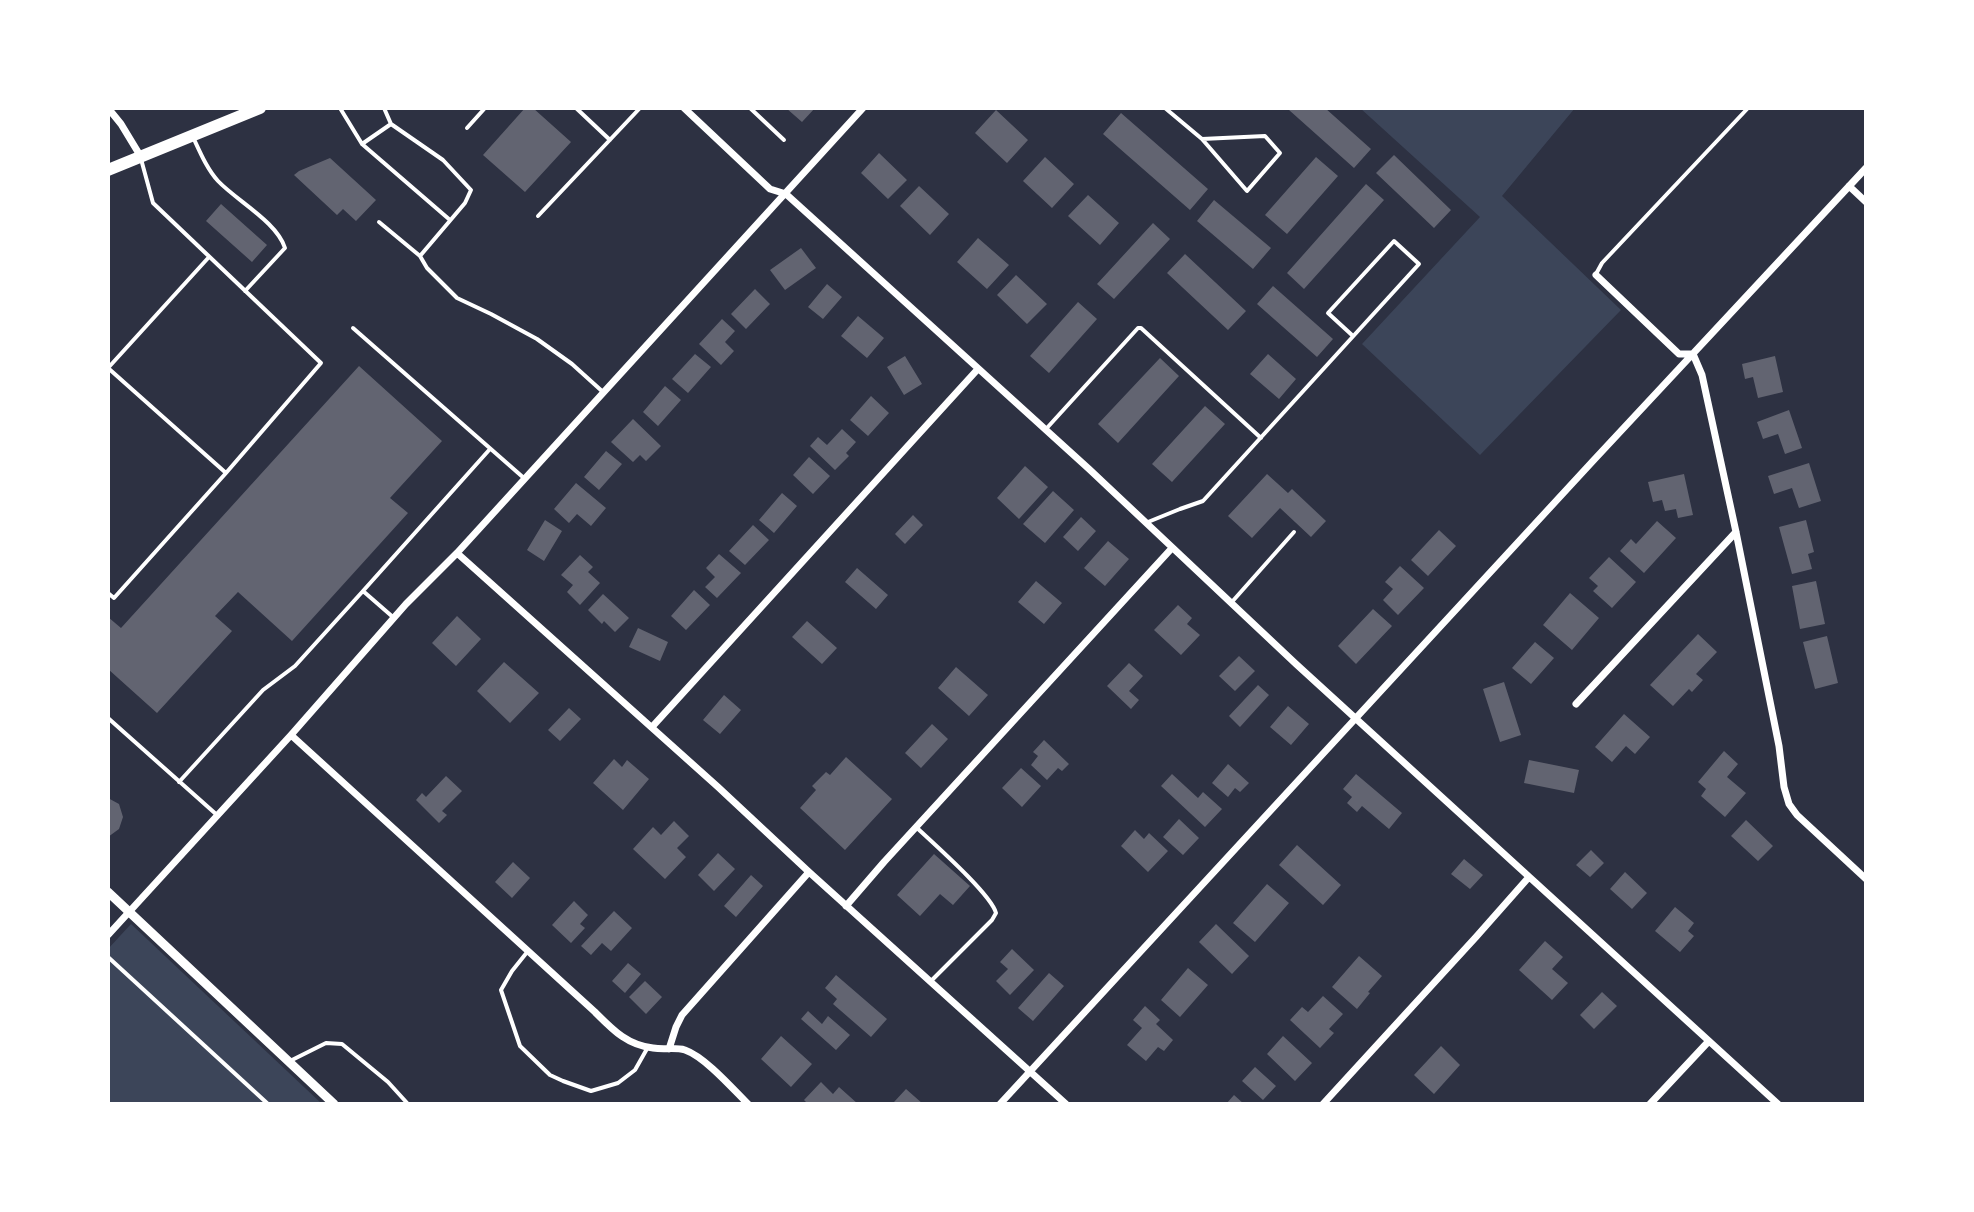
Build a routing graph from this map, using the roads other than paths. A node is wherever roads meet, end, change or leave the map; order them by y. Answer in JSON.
{"nodes":[{"id":1,"x":108,"y":108,"type":"edge"},
{"id":2,"x":260,"y":108,"type":"edge"},
{"id":3,"x":340,"y":108,"type":"edge"},
{"id":4,"x":384,"y":108,"type":"edge"},
{"id":5,"x":485,"y":108,"type":"edge"},
{"id":6,"x":576,"y":108,"type":"edge"},
{"id":7,"x":640,"y":108,"type":"edge"},
{"id":8,"x":684,"y":108,"type":"edge"},
{"id":9,"x":750,"y":108,"type":"edge"},
{"id":10,"x":863,"y":108,"type":"edge"},
{"id":11,"x":1165,"y":108,"type":"edge"},
{"id":12,"x":1748,"y":108,"type":"edge"},
{"id":13,"x":391,"y":124,"type":"junction"},
{"id":14,"x":467,"y":128,"type":"dead end"},
{"id":15,"x":193,"y":136,"type":"junction"},
{"id":16,"x":1202,"y":139,"type":"junction"},
{"id":17,"x":610,"y":140,"type":"junction"},
{"id":18,"x":784,"y":140,"type":"dead end"},
{"id":19,"x":362,"y":144,"type":"junction"},
{"id":20,"x":141,"y":157,"type":"junction"},
{"id":21,"x":1866,"y":168,"type":"edge"},
{"id":22,"x":108,"y":170,"type":"edge"},
{"id":23,"x":1849,"y":186,"type":"junction"},
{"id":24,"x":786,"y":194,"type":"junction"},
{"id":25,"x":1866,"y":202,"type":"edge"},
{"id":26,"x":538,"y":216,"type":"dead end"},
{"id":27,"x":450,"y":220,"type":"junction"},
{"id":28,"x":379,"y":222,"type":"dead end"},
{"id":29,"x":420,"y":256,"type":"junction"},
{"id":30,"x":209,"y":257,"type":"junction"},
{"id":31,"x":1596,"y":275,"type":"joint"},
{"id":32,"x":245,"y":291,"type":"junction"},
{"id":33,"x":353,"y":328,"type":"dead end"},
{"id":34,"x":1353,"y":336,"type":"junction"},
{"id":35,"x":1693,"y":354,"type":"junction"},
{"id":36,"x":977,"y":370,"type":"junction"},
{"id":37,"x":603,"y":392,"type":"junction"},
{"id":38,"x":1045,"y":430,"type":"junction"},
{"id":39,"x":1261,"y":438,"type":"junction"},
{"id":40,"x":490,"y":449,"type":"junction"},
{"id":41,"x":226,"y":473,"type":"junction"},
{"id":42,"x":525,"y":479,"type":"junction"},
{"id":43,"x":1146,"y":523,"type":"junction"},
{"id":44,"x":1294,"y":532,"type":"dead end"},
{"id":45,"x":1736,"y":532,"type":"junction"},
{"id":46,"x":1172,"y":548,"type":"junction"},
{"id":47,"x":457,"y":553,"type":"junction"},
{"id":48,"x":363,"y":591,"type":"junction"},
{"id":49,"x":108,"y":593,"type":"edge"},
{"id":50,"x":1231,"y":603,"type":"junction"},
{"id":51,"x":394,"y":618,"type":"junction"},
{"id":52,"x":1576,"y":704,"type":"dead end"},
{"id":53,"x":108,"y":718,"type":"edge"},
{"id":54,"x":1355,"y":718,"type":"junction"},
{"id":55,"x":652,"y":727,"type":"junction"},
{"id":56,"x":291,"y":735,"type":"junction"},
{"id":57,"x":179,"y":782,"type":"junction"},
{"id":58,"x":217,"y":816,"type":"junction"},
{"id":59,"x":916,"y":827,"type":"junction"},
{"id":60,"x":809,"y":872,"type":"junction"},
{"id":61,"x":1529,"y":877,"type":"junction"},
{"id":62,"x":1866,"y":879,"type":"edge"},
{"id":63,"x":108,"y":892,"type":"edge"},
{"id":64,"x":846,"y":906,"type":"junction"},
{"id":65,"x":129,"y":912,"type":"junction"},
{"id":66,"x":108,"y":935,"type":"edge"},
{"id":67,"x":528,"y":951,"type":"junction"},
{"id":68,"x":108,"y":957,"type":"edge"},
{"id":69,"x":930,"y":982,"type":"junction"},
{"id":70,"x":1708,"y":1042,"type":"junction"},
{"id":71,"x":648,"y":1047,"type":"junction"},
{"id":72,"x":669,"y":1049,"type":"junction"},
{"id":73,"x":289,"y":1061,"type":"junction"},
{"id":74,"x":1031,"y":1072,"type":"junction"},
{"id":75,"x":268,"y":1104,"type":"edge"},
{"id":76,"x":334,"y":1104,"type":"edge"},
{"id":77,"x":408,"y":1104,"type":"edge"},
{"id":78,"x":748,"y":1104,"type":"edge"},
{"id":79,"x":1000,"y":1104,"type":"edge"},
{"id":80,"x":1066,"y":1104,"type":"edge"},
{"id":81,"x":1323,"y":1104,"type":"edge"},
{"id":82,"x":1650,"y":1104,"type":"edge"},
{"id":83,"x":1778,"y":1104,"type":"edge"}],
"edges":[{"from":1,"to":20,"type":"street"},
{"from":2,"to":15,"type":"highway"},
{"from":3,"to":19,"type":"lane"},
{"from":4,"to":13,"type":"lane"},
{"from":5,"to":14,"type":"lane"},
{"from":6,"to":17,"type":"lane"},
{"from":7,"to":17,"type":"lane"},
{"from":8,"to":24,"type":"street"},
{"from":9,"to":18,"type":"lane"},
{"from":10,"to":24,"type":"street"},
{"from":11,"to":16,"type":"lane"},
{"from":12,"to":31,"type":"lane"},
{"from":13,"to":19,"type":"lane"},
{"from":13,"to":27,"type":"lane"},
{"from":15,"to":20,"type":"highway"},
{"from":15,"to":32,"type":"lane"},
{"from":16,"to":16,"type":"lane"},
{"from":17,"to":26,"type":"lane"},
{"from":19,"to":27,"type":"lane"},
{"from":20,"to":22,"type":"highway"},
{"from":20,"to":30,"type":"lane"},
{"from":21,"to":23,"type":"street"},
{"from":23,"to":25,"type":"street"},
{"from":23,"to":35,"type":"street"},
{"from":24,"to":36,"type":"street"},
{"from":24,"to":37,"type":"street"},
{"from":27,"to":29,"type":"lane"},
{"from":28,"to":29,"type":"lane"},
{"from":29,"to":37,"type":"lane"},
{"from":30,"to":32,"type":"lane"},
{"from":30,"to":41,"type":"lane"},
{"from":31,"to":35,"type":"street"},
{"from":32,"to":41,"type":"lane"},
{"from":33,"to":40,"type":"lane"},
{"from":34,"to":34,"type":"lane"},
{"from":34,"to":39,"type":"lane"},
{"from":35,"to":45,"type":"street"},
{"from":35,"to":54,"type":"street"},
{"from":36,"to":38,"type":"street"},
{"from":36,"to":55,"type":"street"},
{"from":37,"to":42,"type":"street"},
{"from":38,"to":39,"type":"lane"},
{"from":38,"to":43,"type":"street"},
{"from":39,"to":43,"type":"lane"},
{"from":40,"to":42,"type":"lane"},
{"from":40,"to":48,"type":"lane"},
{"from":41,"to":49,"type":"lane"},
{"from":42,"to":47,"type":"street"},
{"from":43,"to":46,"type":"street"},
{"from":44,"to":50,"type":"lane"},
{"from":45,"to":52,"type":"street"},
{"from":45,"to":62,"type":"street"},
{"from":46,"to":50,"type":"street"},
{"from":46,"to":59,"type":"street"},
{"from":47,"to":51,"type":"street"},
{"from":47,"to":55,"type":"street"},
{"from":48,"to":51,"type":"lane"},
{"from":48,"to":57,"type":"lane"},
{"from":50,"to":54,"type":"street"},
{"from":51,"to":56,"type":"street"},
{"from":53,"to":57,"type":"lane"},
{"from":54,"to":61,"type":"street"},
{"from":54,"to":74,"type":"street"},
{"from":55,"to":60,"type":"street"},
{"from":56,"to":58,"type":"street"},
{"from":56,"to":67,"type":"street"},
{"from":57,"to":58,"type":"lane"},
{"from":58,"to":65,"type":"street"},
{"from":59,"to":64,"type":"street"},
{"from":59,"to":69,"type":"lane"},
{"from":60,"to":64,"type":"street"},
{"from":60,"to":72,"type":"street"},
{"from":61,"to":70,"type":"street"},
{"from":61,"to":81,"type":"street"},
{"from":63,"to":65,"type":"street"},
{"from":64,"to":69,"type":"street"},
{"from":65,"to":66,"type":"street"},
{"from":65,"to":73,"type":"street"},
{"from":67,"to":71,"type":"street"},
{"from":67,"to":71,"type":"lane"},
{"from":68,"to":75,"type":"lane"},
{"from":69,"to":74,"type":"street"},
{"from":70,"to":82,"type":"street"},
{"from":70,"to":83,"type":"street"},
{"from":71,"to":72,"type":"street"},
{"from":72,"to":78,"type":"street"},
{"from":73,"to":76,"type":"street"},
{"from":73,"to":77,"type":"lane"},
{"from":74,"to":79,"type":"street"},
{"from":74,"to":80,"type":"street"}]}
